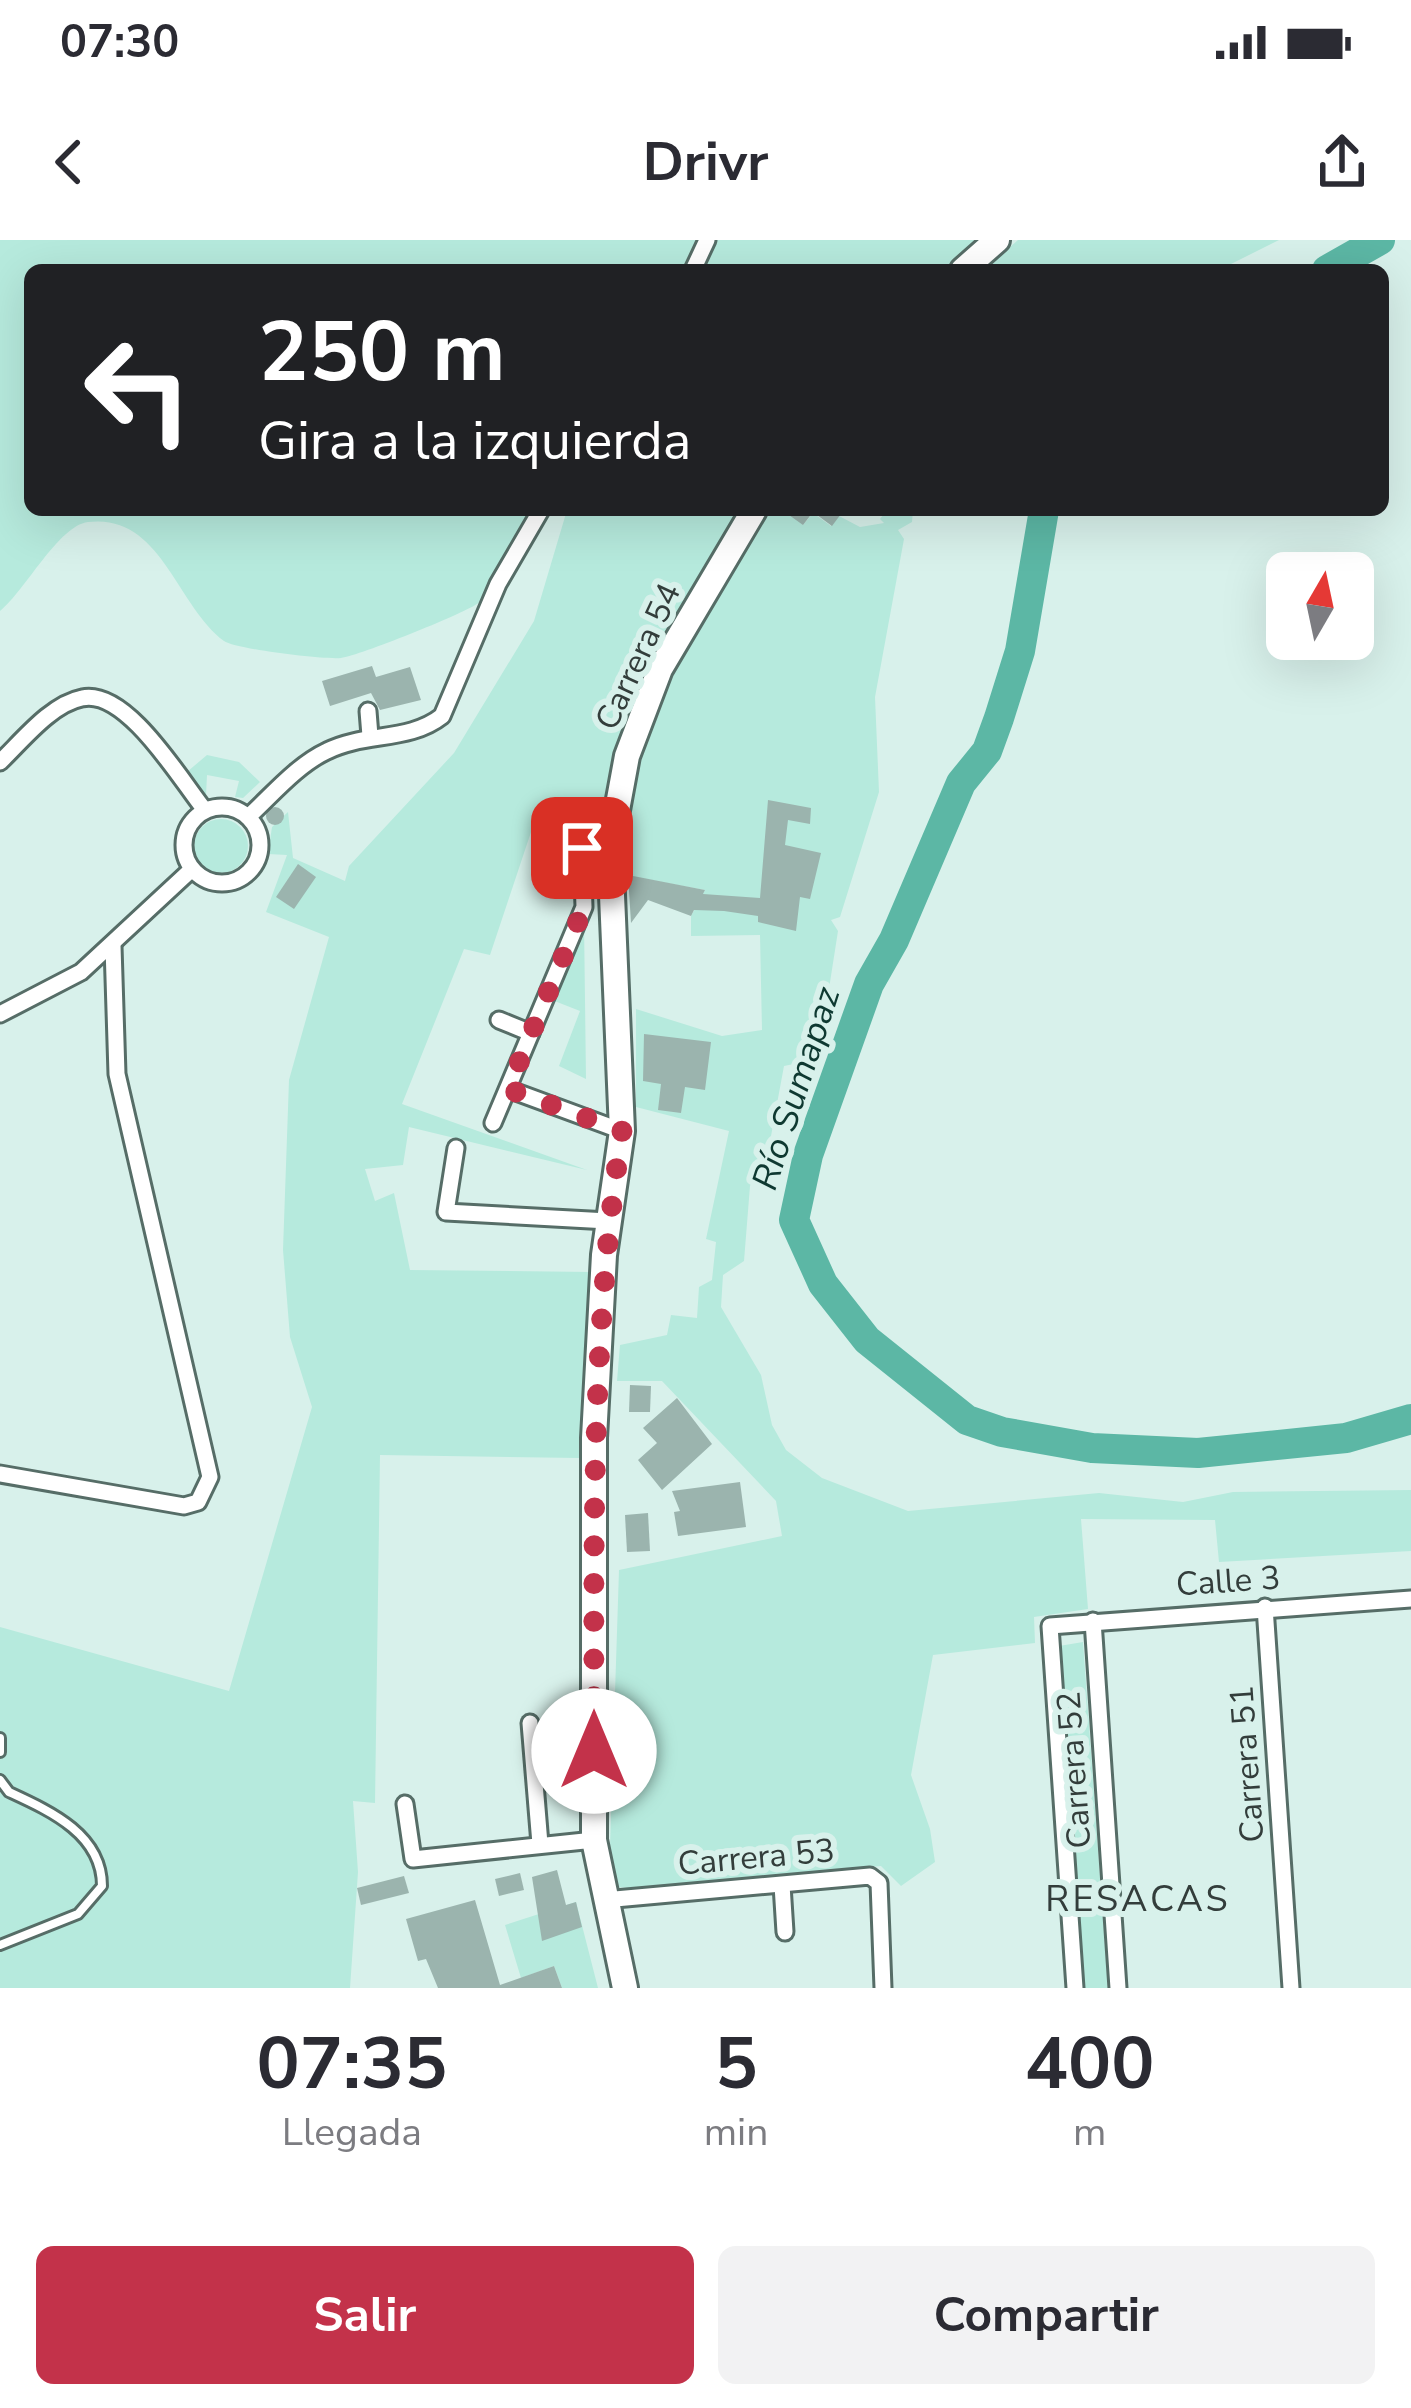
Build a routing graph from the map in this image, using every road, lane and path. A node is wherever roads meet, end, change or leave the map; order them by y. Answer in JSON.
{"nodes":[{"id":1,"x":997,"y":240,"type":"edge"},
{"id":2,"x":970,"y":264,"type":"edge"},
{"id":3,"x":538,"y":516,"type":"edge"},
{"id":4,"x":750,"y":516,"type":"edge"},
{"id":5,"x":368,"y":710,"type":"dead end"},
{"id":6,"x":370,"y":736,"type":"junction"},
{"id":7,"x":0,"y":762,"type":"edge"},
{"id":8,"x":204,"y":809,"type":"junction"},
{"id":9,"x":248,"y":817,"type":"junction"},
{"id":10,"x":582,"y":848,"type":"dead end"},
{"id":11,"x":193,"y":869,"type":"junction"},
{"id":12,"x":112,"y":946,"type":"junction"},
{"id":13,"x":0,"y":1014,"type":"edge"},
{"id":14,"x":500,"y":1020,"type":"dead end"},
{"id":15,"x":531,"y":1033,"type":"junction"},
{"id":16,"x":508,"y":1089,"type":"junction"},
{"id":17,"x":494,"y":1123,"type":"dead end"},
{"id":18,"x":622,"y":1131,"type":"junction"},
{"id":19,"x":456,"y":1148,"type":"dead end"},
{"id":20,"x":608,"y":1221,"type":"junction"},
{"id":21,"x":0,"y":1474,"type":"edge"},
{"id":22,"x":1411,"y":1599,"type":"edge"},
{"id":23,"x":1265,"y":1607,"type":"junction"},
{"id":24,"x":1093,"y":1621,"type":"junction"},
{"id":25,"x":1050,"y":1627,"type":"joint"},
{"id":26,"x":530,"y":1723,"type":"dead end"},
{"id":27,"x":0,"y":1738,"type":"edge"},
{"id":28,"x":0,"y":1752,"type":"edge"},
{"id":29,"x":0,"y":1780,"type":"edge"},
{"id":30,"x":405,"y":1804,"type":"dead end"},
{"id":31,"x":594,"y":1840,"type":"junction"},
{"id":32,"x":540,"y":1844,"type":"junction"},
{"id":33,"x":782,"y":1885,"type":"junction"},
{"id":34,"x":604,"y":1900,"type":"junction"},
{"id":35,"x":785,"y":1932,"type":"dead end"},
{"id":36,"x":0,"y":1945,"type":"edge"},
{"id":37,"x":625,"y":1988,"type":"edge"},
{"id":38,"x":883,"y":1988,"type":"edge"},
{"id":39,"x":1075,"y":1988,"type":"edge"},
{"id":40,"x":1118,"y":1988,"type":"edge"},
{"id":41,"x":1291,"y":1988,"type":"edge"}],
"edges":[{"from":1,"to":2,"type":"main road"},
{"from":3,"to":6,"type":"street"},
{"from":4,"to":18,"type":"main road","name":"Carrera 54"},
{"from":5,"to":6,"type":"street"},
{"from":6,"to":9,"type":"street"},
{"from":7,"to":8,"type":"street"},
{"from":8,"to":9,"type":"street"},
{"from":8,"to":11,"type":"street"},
{"from":9,"to":11,"type":"street"},
{"from":10,"to":15,"type":"street"},
{"from":11,"to":12,"type":"street"},
{"from":12,"to":13,"type":"street"},
{"from":12,"to":21,"type":"street"},
{"from":14,"to":15,"type":"street"},
{"from":15,"to":16,"type":"street"},
{"from":16,"to":17,"type":"street"},
{"from":16,"to":18,"type":"street"},
{"from":18,"to":20,"type":"main road","name":"Carrera 54"},
{"from":19,"to":20,"type":"street"},
{"from":20,"to":31,"type":"main road","name":"Carrera 54"},
{"from":22,"to":23,"type":"street","name":"Calle 3"},
{"from":23,"to":24,"type":"street","name":"Calle 3"},
{"from":23,"to":41,"type":"street","name":"Carrera 51"},
{"from":24,"to":25,"type":"street","name":"Calle 3"},
{"from":24,"to":40,"type":"street","name":"Carrera 52"},
{"from":25,"to":39,"type":"street","name":"Carrera 52"},
{"from":26,"to":32,"type":"street"},
{"from":27,"to":28,"type":"lane"},
{"from":29,"to":36,"type":"lane"},
{"from":30,"to":32,"type":"street"},
{"from":31,"to":32,"type":"street"},
{"from":31,"to":34,"type":"main road","name":"Carrera 54"},
{"from":33,"to":34,"type":"street","name":"Carrera 53"},
{"from":33,"to":35,"type":"street"},
{"from":33,"to":38,"type":"street","name":"Carrera 53"},
{"from":34,"to":37,"type":"main road","name":"Carrera 54"}]}
